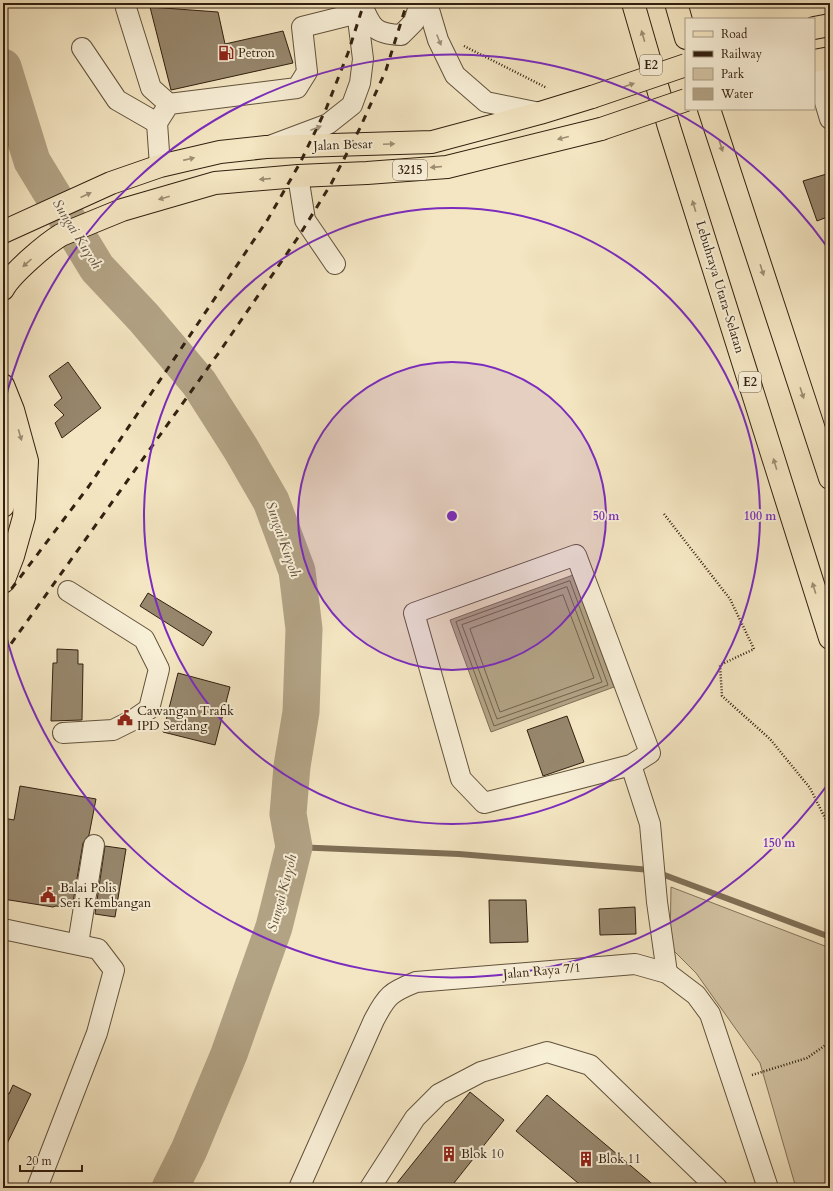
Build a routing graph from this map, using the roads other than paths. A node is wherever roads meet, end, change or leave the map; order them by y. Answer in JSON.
{"nodes":[{"id":1,"x":420,"y":3,"type":"edge"},
{"id":2,"x":427,"y":3,"type":"edge"},
{"id":3,"x":633,"y":3,"type":"edge"},
{"id":4,"x":676,"y":3,"type":"edge"},
{"id":5,"x":358,"y":6,"type":"edge"},
{"id":6,"x":126,"y":8,"type":"dead end"},
{"id":7,"x":830,"y":25,"type":"edge"},
{"id":8,"x":815,"y":28,"type":"edge"},
{"id":9,"x":685,"y":34,"type":"edge"},
{"id":10,"x":82,"y":48,"type":"dead end"},
{"id":11,"x":830,"y":58,"type":"edge"},
{"id":12,"x":815,"y":61,"type":"edge"},
{"id":13,"x":685,"y":66,"type":"edge"},
{"id":14,"x":815,"y":68,"type":"edge"},
{"id":15,"x":685,"y":100,"type":"edge"},
{"id":16,"x":169,"y":104,"type":"junction"},
{"id":17,"x":709,"y":110,"type":"edge"},
{"id":18,"x":540,"y":114,"type":"junction"},
{"id":19,"x":830,"y":119,"type":"edge"},
{"id":20,"x":157,"y":122,"type":"junction"},
{"id":21,"x":266,"y":147,"type":"junction"},
{"id":22,"x":160,"y":166,"type":"junction"},
{"id":23,"x":298,"y":176,"type":"junction"},
{"id":24,"x":3,"y":232,"type":"edge"},
{"id":25,"x":335,"y":264,"type":"dead end"},
{"id":26,"x":3,"y":289,"type":"edge"},
{"id":27,"x":3,"y":385,"type":"edge"},
{"id":28,"x":3,"y":440,"type":"edge"},
{"id":29,"x":830,"y":478,"type":"edge"},
{"id":30,"x":3,"y":506,"type":"edge"},
{"id":31,"x":3,"y":582,"type":"edge"},
{"id":32,"x":68,"y":591,"type":"dead end"},
{"id":33,"x":830,"y":638,"type":"edge"},
{"id":34,"x":63,"y":733,"type":"dead end"},
{"id":35,"x":631,"y":765,"type":"junction"},
{"id":36,"x":94,"y":845,"type":"dead end"},
{"id":37,"x":3,"y":929,"type":"edge"},
{"id":38,"x":78,"y":944,"type":"junction"},
{"id":39,"x":667,"y":973,"type":"junction"},
{"id":40,"x":37,"y":1188,"type":"edge"},
{"id":41,"x":300,"y":1188,"type":"edge"},
{"id":42,"x":370,"y":1188,"type":"edge"},
{"id":43,"x":717,"y":1188,"type":"edge"},
{"id":44,"x":768,"y":1188,"type":"edge"}],
"edges":[{"from":1,"to":5,"type":"street"},
{"from":2,"to":18,"type":"street"},
{"from":33,"to":3,"type":"main road","name":"Lebuhraya Utara–Selatan","number":"E2","one_way":true},
{"from":4,"to":9,"type":"main road"},
{"from":5,"to":16,"type":"street"},
{"from":21,"to":5,"type":"street","one_way":true},
{"from":6,"to":16,"type":"street"},
{"from":7,"to":8,"type":"main road"},
{"from":10,"to":20,"type":"street"},
{"from":11,"to":12,"type":"main road"},
{"from":18,"to":13,"type":"main road","name":"Jalan Besar","number":"3215","one_way":true,"bridge":true},
{"from":14,"to":19,"type":"street"},
{"from":15,"to":23,"type":"main road","number":"3215","one_way":true,"bridge":true},
{"from":16,"to":20,"type":"street"},
{"from":17,"to":29,"type":"main road","one_way":true},
{"from":21,"to":18,"type":"main road","name":"Jalan Besar","number":"3215","one_way":true},
{"from":20,"to":22,"type":"street"},
{"from":22,"to":21,"type":"main road","name":"Jalan Besar","number":"3215","one_way":true},
{"from":24,"to":22,"type":"main road","name":"Jalan Besar","number":"3215","one_way":true},
{"from":23,"to":25,"type":"street"},
{"from":23,"to":26,"type":"main road","number":"3215","one_way":true},
{"from":27,"to":31,"type":"main road","one_way":true},
{"from":28,"to":30,"type":"main road"},
{"from":32,"to":34,"type":"street"},
{"from":35,"to":35,"type":"street"},
{"from":35,"to":39,"type":"street"},
{"from":36,"to":38,"type":"street"},
{"from":37,"to":38,"type":"street"},
{"from":38,"to":40,"type":"street"},
{"from":39,"to":41,"type":"street","name":"Jalan Raya 7/1"},
{"from":39,"to":44,"type":"street","name":"Jalan Raya 7/1"},
{"from":42,"to":43,"type":"street"}]}
